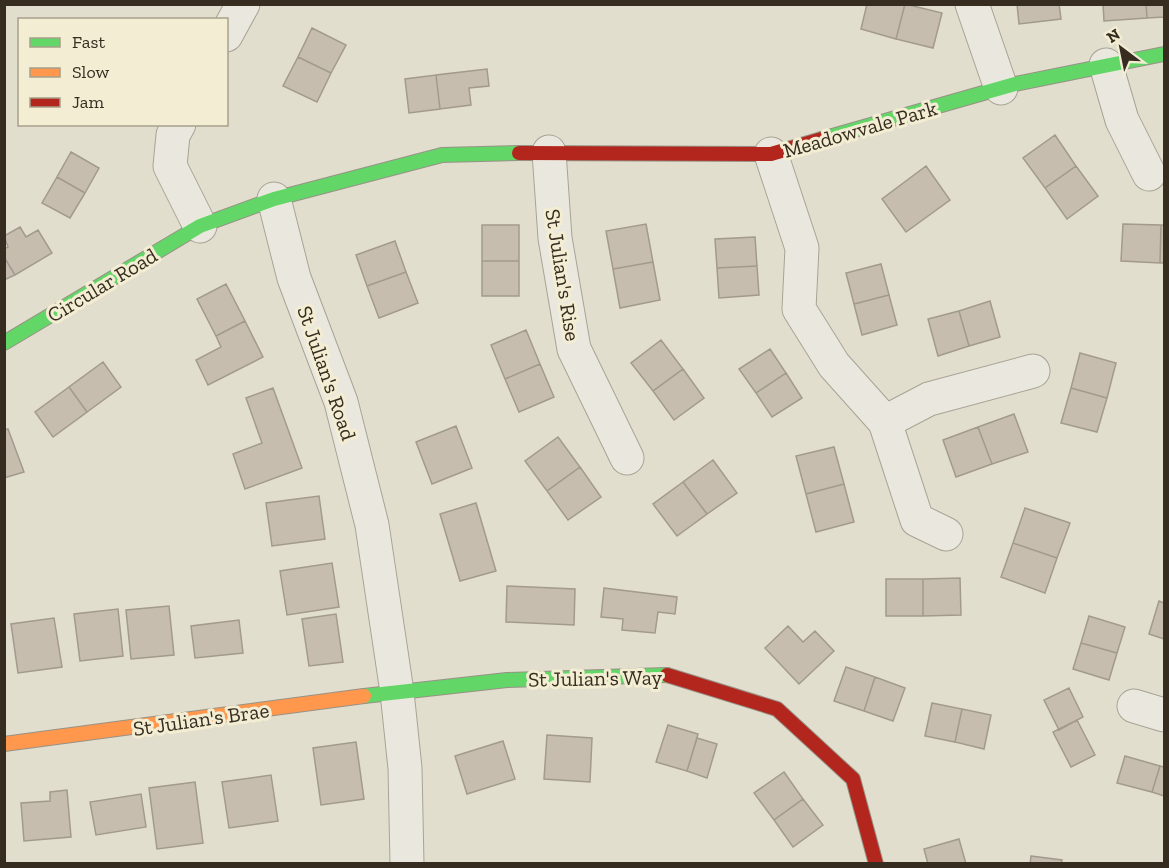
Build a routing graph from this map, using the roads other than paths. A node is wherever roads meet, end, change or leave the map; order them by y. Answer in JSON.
{"nodes":[{"id":1,"x":243,"y":4,"type":"edge"},
{"id":2,"x":972,"y":4,"type":"edge"},
{"id":3,"x":228,"y":31,"type":"edge"},
{"id":4,"x":1164,"y":54,"type":"edge"},
{"id":5,"x":1106,"y":65,"type":"junction"},
{"id":6,"x":1001,"y":88,"type":"junction"},
{"id":7,"x":178,"y":126,"type":"edge"},
{"id":8,"x":549,"y":152,"type":"junction"},
{"id":9,"x":771,"y":154,"type":"junction"},
{"id":10,"x":1149,"y":174,"type":"dead end"},
{"id":11,"x":274,"y":199,"type":"junction"},
{"id":12,"x":200,"y":226,"type":"junction"},
{"id":13,"x":4,"y":343,"type":"edge"},
{"id":14,"x":1033,"y":371,"type":"dead end"},
{"id":15,"x":885,"y":422,"type":"junction"},
{"id":16,"x":627,"y":458,"type":"dead end"},
{"id":17,"x":946,"y":534,"type":"dead end"},
{"id":18,"x":397,"y":692,"type":"junction"},
{"id":19,"x":4,"y":744,"type":"edge"},
{"id":20,"x":407,"y":864,"type":"edge"},
{"id":21,"x":876,"y":864,"type":"edge"}],
"edges":[{"from":1,"to":3,"type":"street"},
{"from":2,"to":6,"type":"street"},
{"from":4,"to":5,"type":"street","name":"Meadowvale Park"},
{"from":5,"to":6,"type":"street","name":"Meadowvale Park"},
{"from":5,"to":10,"type":"street"},
{"from":6,"to":9,"type":"street","name":"Meadowvale Park"},
{"from":7,"to":12,"type":"street"},
{"from":8,"to":9,"type":"street","name":"Meadowvale Park"},
{"from":8,"to":11,"type":"street"},
{"from":8,"to":16,"type":"street","name":"St Julian's Rise"},
{"from":9,"to":15,"type":"street"},
{"from":11,"to":12,"type":"street","name":"Circular Road"},
{"from":11,"to":18,"type":"street","name":"St Julian's Road"},
{"from":12,"to":13,"type":"street","name":"Circular Road"},
{"from":14,"to":15,"type":"street"},
{"from":15,"to":17,"type":"street"},
{"from":18,"to":19,"type":"street","name":"St Julian's Brae"},
{"from":18,"to":20,"type":"street","name":"St Julian's Road"},
{"from":18,"to":21,"type":"street","name":"St Julian's Way"}]}
